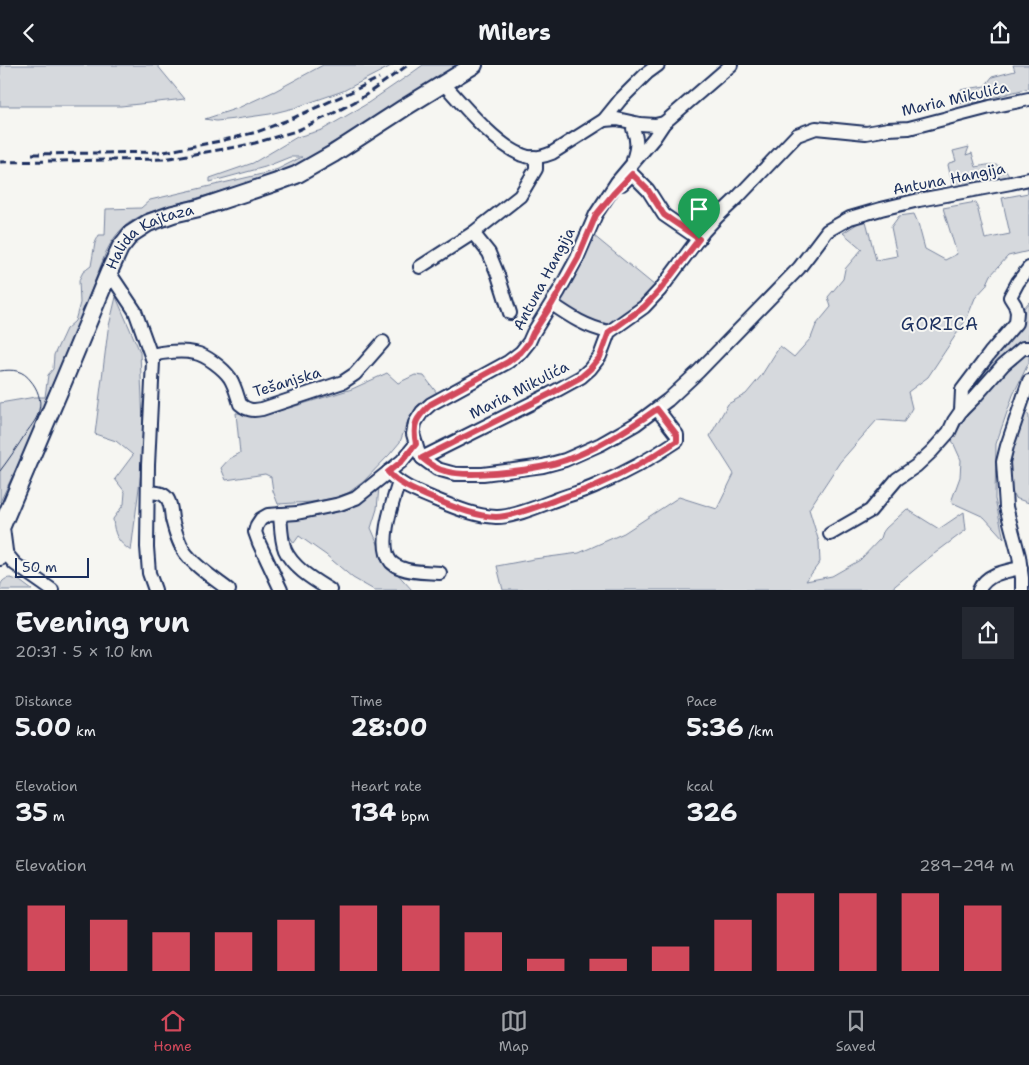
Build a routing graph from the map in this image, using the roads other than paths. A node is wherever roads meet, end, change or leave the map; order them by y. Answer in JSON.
{"nodes":[{"id":1,"x":474,"y":65,"type":"edge"},
{"id":2,"x":658,"y":65,"type":"edge"},
{"id":3,"x":732,"y":65,"type":"edge"},
{"id":4,"x":444,"y":84,"type":"junction"},
{"id":5,"x":1029,"y":99,"type":"edge"},
{"id":6,"x":604,"y":120,"type":"junction"},
{"id":7,"x":664,"y":123,"type":"junction"},
{"id":8,"x":628,"y":124,"type":"junction"},
{"id":9,"x":654,"y":138,"type":"junction"},
{"id":10,"x":534,"y":157,"type":"junction"},
{"id":11,"x":632,"y":164,"type":"junction"},
{"id":12,"x":1029,"y":179,"type":"edge"},
{"id":13,"x":596,"y":215,"type":"junction"},
{"id":14,"x":473,"y":233,"type":"junction"},
{"id":15,"x":699,"y":239,"type":"junction"},
{"id":16,"x":420,"y":267,"type":"dead end"},
{"id":17,"x":1029,"y":268,"type":"edge"},
{"id":18,"x":109,"y":272,"type":"junction"},
{"id":19,"x":552,"y":304,"type":"junction"},
{"id":20,"x":510,"y":313,"type":"dead end"},
{"id":21,"x":609,"y":332,"type":"junction"},
{"id":22,"x":383,"y":342,"type":"dead end"},
{"id":23,"x":1029,"y":348,"type":"edge"},
{"id":24,"x":152,"y":355,"type":"junction"},
{"id":25,"x":1029,"y":381,"type":"edge"},
{"id":26,"x":657,"y":409,"type":"junction"},
{"id":27,"x":961,"y":411,"type":"junction"},
{"id":28,"x":416,"y":444,"type":"junction"},
{"id":29,"x":422,"y":458,"type":"junction"},
{"id":30,"x":388,"y":472,"type":"junction"},
{"id":31,"x":399,"y":482,"type":"junction"},
{"id":32,"x":148,"y":492,"type":"junction"},
{"id":33,"x":280,"y":514,"type":"junction"},
{"id":34,"x":0,"y":528,"type":"edge"},
{"id":35,"x":830,"y":535,"type":"dead end"},
{"id":36,"x":1,"y":555,"type":"edge"},
{"id":37,"x":1023,"y":559,"type":"edge"},
{"id":38,"x":440,"y":573,"type":"dead end"},
{"id":39,"x":52,"y":590,"type":"edge"},
{"id":40,"x":155,"y":590,"type":"edge"},
{"id":41,"x":229,"y":590,"type":"edge"},
{"id":42,"x":281,"y":590,"type":"edge"},
{"id":43,"x":330,"y":590,"type":"edge"},
{"id":44,"x":978,"y":590,"type":"edge"},
{"id":45,"x":1022,"y":590,"type":"edge"}],
"edges":[{"from":1,"to":4,"type":"main road","name":"Halida Kajtaza"},
{"from":2,"to":6,"type":"street"},
{"from":3,"to":7,"type":"street","name":"Antuna Hangija"},
{"from":4,"to":10,"type":"street"},
{"from":4,"to":18,"type":"main road","name":"Halida Kajtaza"},
{"from":5,"to":15,"type":"street","name":"Maria Mikulića"},
{"from":6,"to":8,"type":"street"},
{"from":6,"to":10,"type":"street"},
{"from":7,"to":8,"type":"street"},
{"from":7,"to":9,"type":"street","name":"Antuna Hangija"},
{"from":8,"to":9,"type":"street"},
{"from":8,"to":11,"type":"street"},
{"from":9,"to":11,"type":"street","name":"Antuna Hangija"},
{"from":10,"to":14,"type":"street"},
{"from":11,"to":13,"type":"street","name":"Antuna Hangija"},
{"from":12,"to":26,"type":"street","name":"Antuna Hangija"},
{"from":13,"to":15,"type":"street"},
{"from":13,"to":19,"type":"street","name":"Antuna Hangija"},
{"from":14,"to":16,"type":"street"},
{"from":14,"to":20,"type":"street"},
{"from":15,"to":21,"type":"street","name":"Maria Mikulića"},
{"from":17,"to":27,"type":"street"},
{"from":18,"to":24,"type":"street"},
{"from":18,"to":34,"type":"main road","name":"Halida Kajtaza"},
{"from":19,"to":21,"type":"street"},
{"from":19,"to":28,"type":"street","name":"Antuna Hangija"},
{"from":21,"to":29,"type":"street","name":"Maria Mikulića"},
{"from":22,"to":24,"type":"street","name":"Tešanjska"},
{"from":23,"to":27,"type":"street"},
{"from":24,"to":32,"type":"street"},
{"from":25,"to":37,"type":"street"},
{"from":26,"to":29,"type":"street","name":"Antuna Hangija"},
{"from":26,"to":31,"type":"street"},
{"from":27,"to":35,"type":"street"},
{"from":28,"to":29,"type":"street","name":"Antuna Hangija"},
{"from":28,"to":30,"type":"street"},
{"from":30,"to":31,"type":"street"},
{"from":30,"to":33,"type":"street"},
{"from":31,"to":38,"type":"street"},
{"from":32,"to":40,"type":"street"},
{"from":32,"to":41,"type":"street"},
{"from":33,"to":42,"type":"street"},
{"from":33,"to":43,"type":"street"},
{"from":34,"to":36,"type":"main road","name":"Halida Kajtaza"},
{"from":36,"to":39,"type":"street"},
{"from":37,"to":44,"type":"street"},
{"from":37,"to":45,"type":"street"}]}
